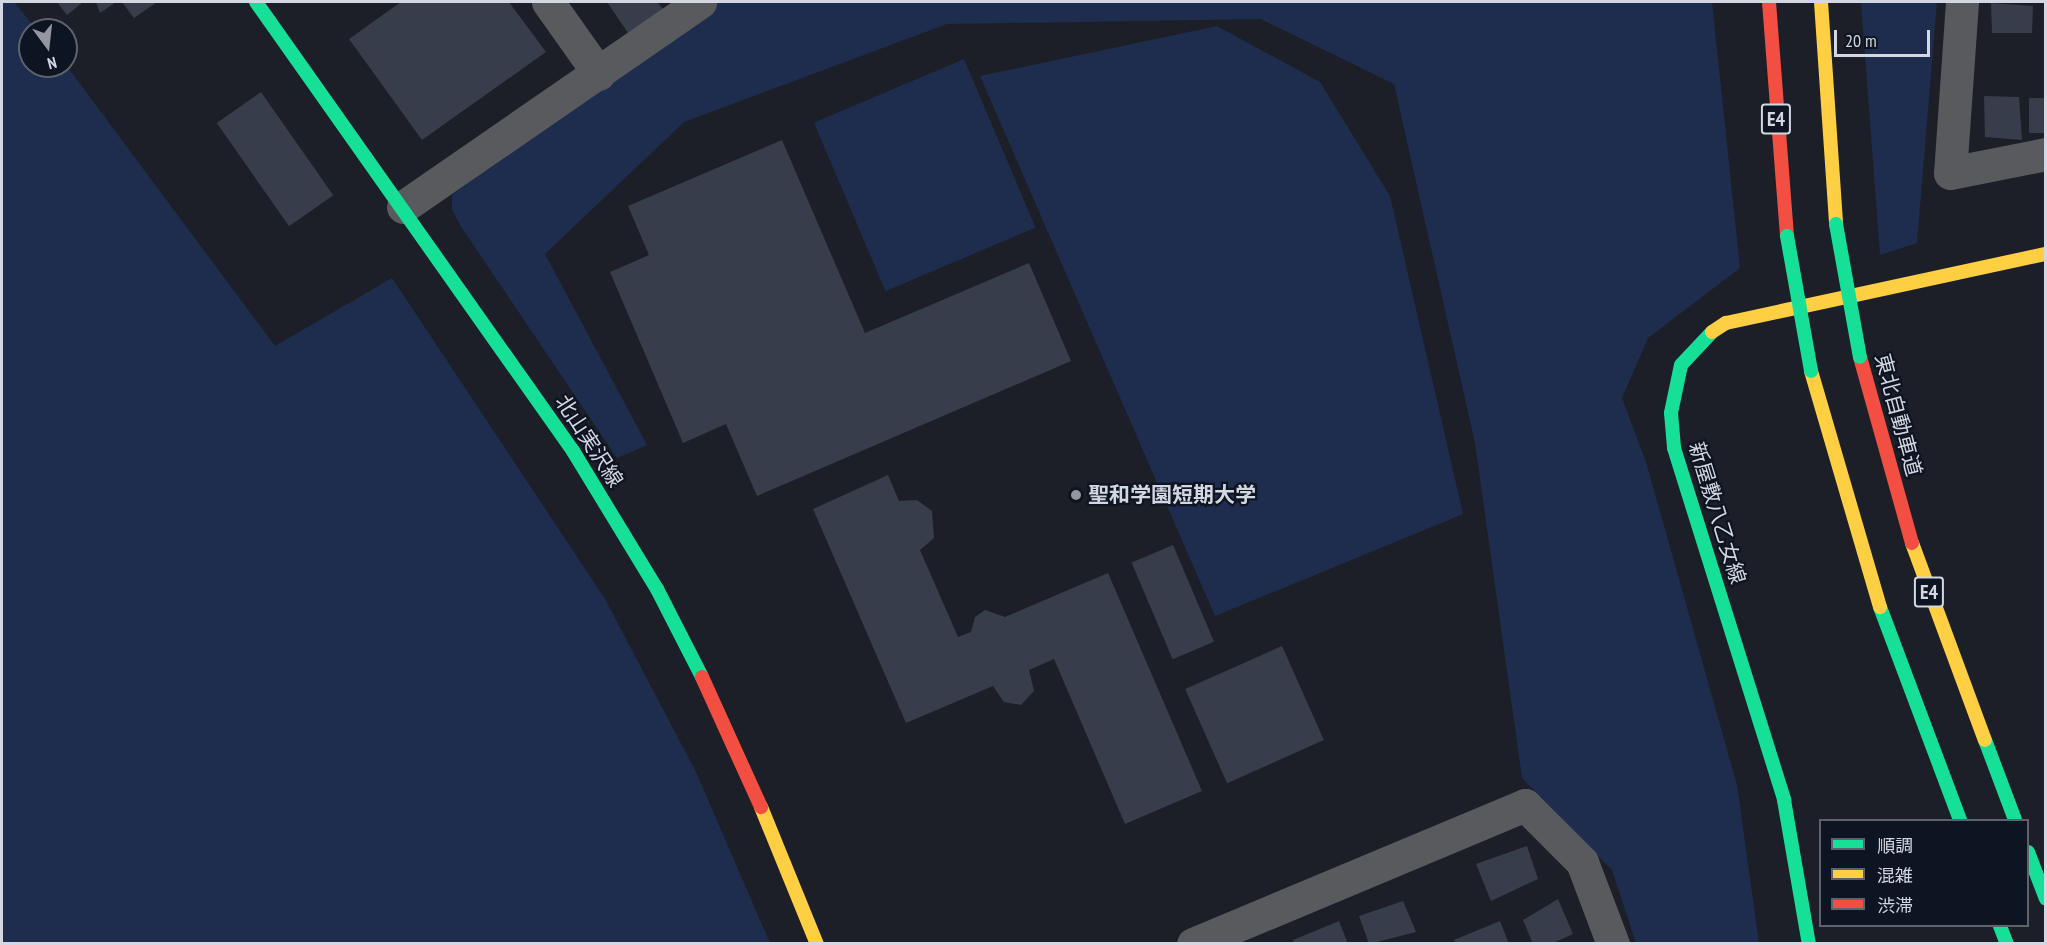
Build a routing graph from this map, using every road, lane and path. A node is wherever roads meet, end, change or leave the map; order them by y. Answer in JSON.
{"nodes":[{"id":1,"x":256,"y":2,"type":"edge"},
{"id":2,"x":548,"y":2,"type":"edge"},
{"id":3,"x":700,"y":2,"type":"edge"},
{"id":4,"x":1769,"y":2,"type":"edge"},
{"id":5,"x":1821,"y":2,"type":"edge"},
{"id":6,"x":1962,"y":2,"type":"edge"},
{"id":7,"x":599,"y":74,"type":"junction"},
{"id":8,"x":2046,"y":154,"type":"edge"},
{"id":9,"x":403,"y":207,"type":"junction"},
{"id":10,"x":2046,"y":254,"type":"edge"},
{"id":11,"x":1960,"y":819,"type":"edge"},
{"id":12,"x":2015,"y":819,"type":"edge"},
{"id":13,"x":2029,"y":855,"type":"edge"},
{"id":14,"x":2046,"y":899,"type":"edge"},
{"id":15,"x":2000,"y":927,"type":"edge"},
{"id":16,"x":817,"y":944,"type":"edge"},
{"id":17,"x":1193,"y":944,"type":"edge"},
{"id":18,"x":1614,"y":944,"type":"edge"},
{"id":19,"x":1809,"y":944,"type":"edge"},
{"id":20,"x":2007,"y":944,"type":"edge"}],
"edges":[{"from":1,"to":9,"type":"main road","name":"北山実沢線"},
{"from":2,"to":7,"type":"street"},
{"from":3,"to":7,"type":"street"},
{"from":4,"to":11,"type":"main road","number":"E4","bridge":true},
{"from":5,"to":12,"type":"main road","name":"東北自動車道","number":"E4","bridge":true},
{"from":6,"to":8,"type":"street"},
{"from":7,"to":9,"type":"street"},
{"from":9,"to":16,"type":"main road","name":"北山実沢線"},
{"from":10,"to":19,"type":"main road","name":"新屋敷八乙女線"},
{"from":13,"to":14,"type":"main road"},
{"from":15,"to":20,"type":"main road"},
{"from":17,"to":18,"type":"street"}]}
